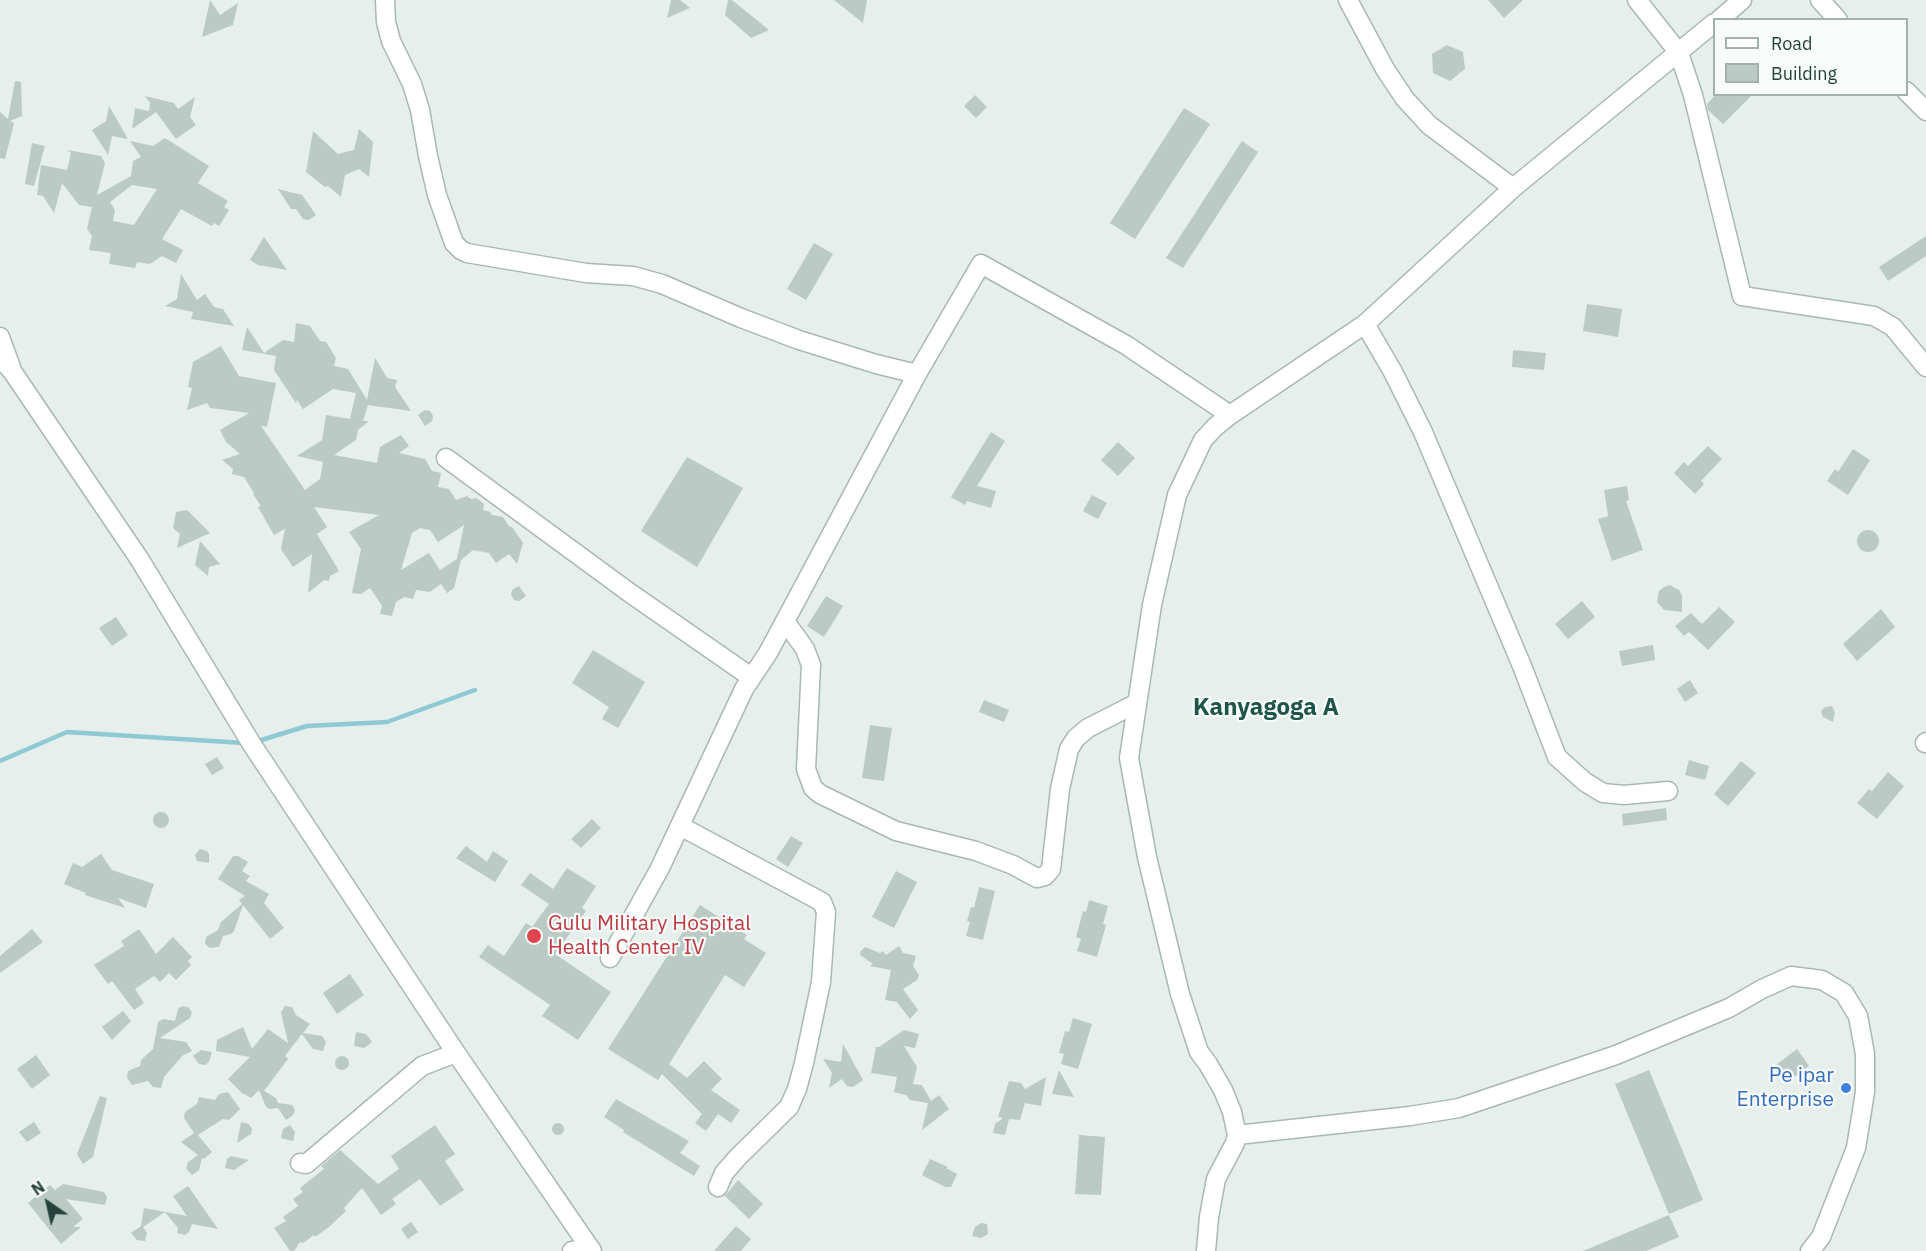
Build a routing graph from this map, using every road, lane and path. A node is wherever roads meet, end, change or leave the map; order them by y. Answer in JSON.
{"nodes":[{"id":1,"x":385,"y":0,"type":"edge"},
{"id":2,"x":1348,"y":0,"type":"edge"},
{"id":3,"x":1637,"y":0,"type":"edge"},
{"id":4,"x":1742,"y":0,"type":"edge"},
{"id":5,"x":1820,"y":0,"type":"edge"},
{"id":6,"x":1721,"y":18,"type":"edge"},
{"id":7,"x":1836,"y":18,"type":"edge"},
{"id":8,"x":1713,"y":24,"type":"edge"},
{"id":9,"x":1679,"y":53,"type":"junction"},
{"id":10,"x":1908,"y":93,"type":"edge"},
{"id":11,"x":1926,"y":111,"type":"edge"},
{"id":12,"x":1513,"y":188,"type":"junction"},
{"id":13,"x":1365,"y":324,"type":"junction"},
{"id":14,"x":0,"y":337,"type":"edge"},
{"id":15,"x":6,"y":364,"type":"edge"},
{"id":16,"x":1926,"y":367,"type":"edge"},
{"id":17,"x":917,"y":374,"type":"junction"},
{"id":18,"x":1230,"y":415,"type":"junction"},
{"id":19,"x":446,"y":458,"type":"dead end"},
{"id":20,"x":785,"y":621,"type":"junction"},
{"id":21,"x":751,"y":677,"type":"junction"},
{"id":22,"x":1137,"y":703,"type":"junction"},
{"id":23,"x":1668,"y":791,"type":"dead end"},
{"id":24,"x":680,"y":826,"type":"junction"},
{"id":25,"x":610,"y":958,"type":"dead end"},
{"id":26,"x":456,"y":1053,"type":"junction"},
{"id":27,"x":1237,"y":1135,"type":"junction"},
{"id":28,"x":300,"y":1163,"type":"dead end"},
{"id":29,"x":718,"y":1187,"type":"dead end"},
{"id":30,"x":592,"y":1250,"type":"edge"},
{"id":31,"x":572,"y":1251,"type":"edge"},
{"id":32,"x":1206,"y":1251,"type":"edge"},
{"id":33,"x":1810,"y":1251,"type":"edge"}],
"edges":[{"from":1,"to":17,"type":"street"},
{"from":2,"to":12,"type":"street"},
{"from":3,"to":9,"type":"street"},
{"from":4,"to":6,"type":"street"},
{"from":5,"to":7,"type":"street"},
{"from":8,"to":9,"type":"street"},
{"from":9,"to":12,"type":"street"},
{"from":9,"to":16,"type":"street"},
{"from":10,"to":11,"type":"street"},
{"from":12,"to":13,"type":"street"},
{"from":13,"to":18,"type":"street"},
{"from":13,"to":23,"type":"street"},
{"from":14,"to":15,"type":"street"},
{"from":15,"to":26,"type":"street"},
{"from":17,"to":18,"type":"street"},
{"from":17,"to":20,"type":"street"},
{"from":18,"to":22,"type":"street"},
{"from":19,"to":21,"type":"street"},
{"from":20,"to":21,"type":"street"},
{"from":20,"to":22,"type":"street"},
{"from":21,"to":24,"type":"street"},
{"from":22,"to":27,"type":"street"},
{"from":24,"to":25,"type":"street"},
{"from":24,"to":29,"type":"street"},
{"from":26,"to":28,"type":"street"},
{"from":26,"to":30,"type":"street"},
{"from":27,"to":32,"type":"street"},
{"from":27,"to":33,"type":"street"},
{"from":30,"to":31,"type":"street"}]}
